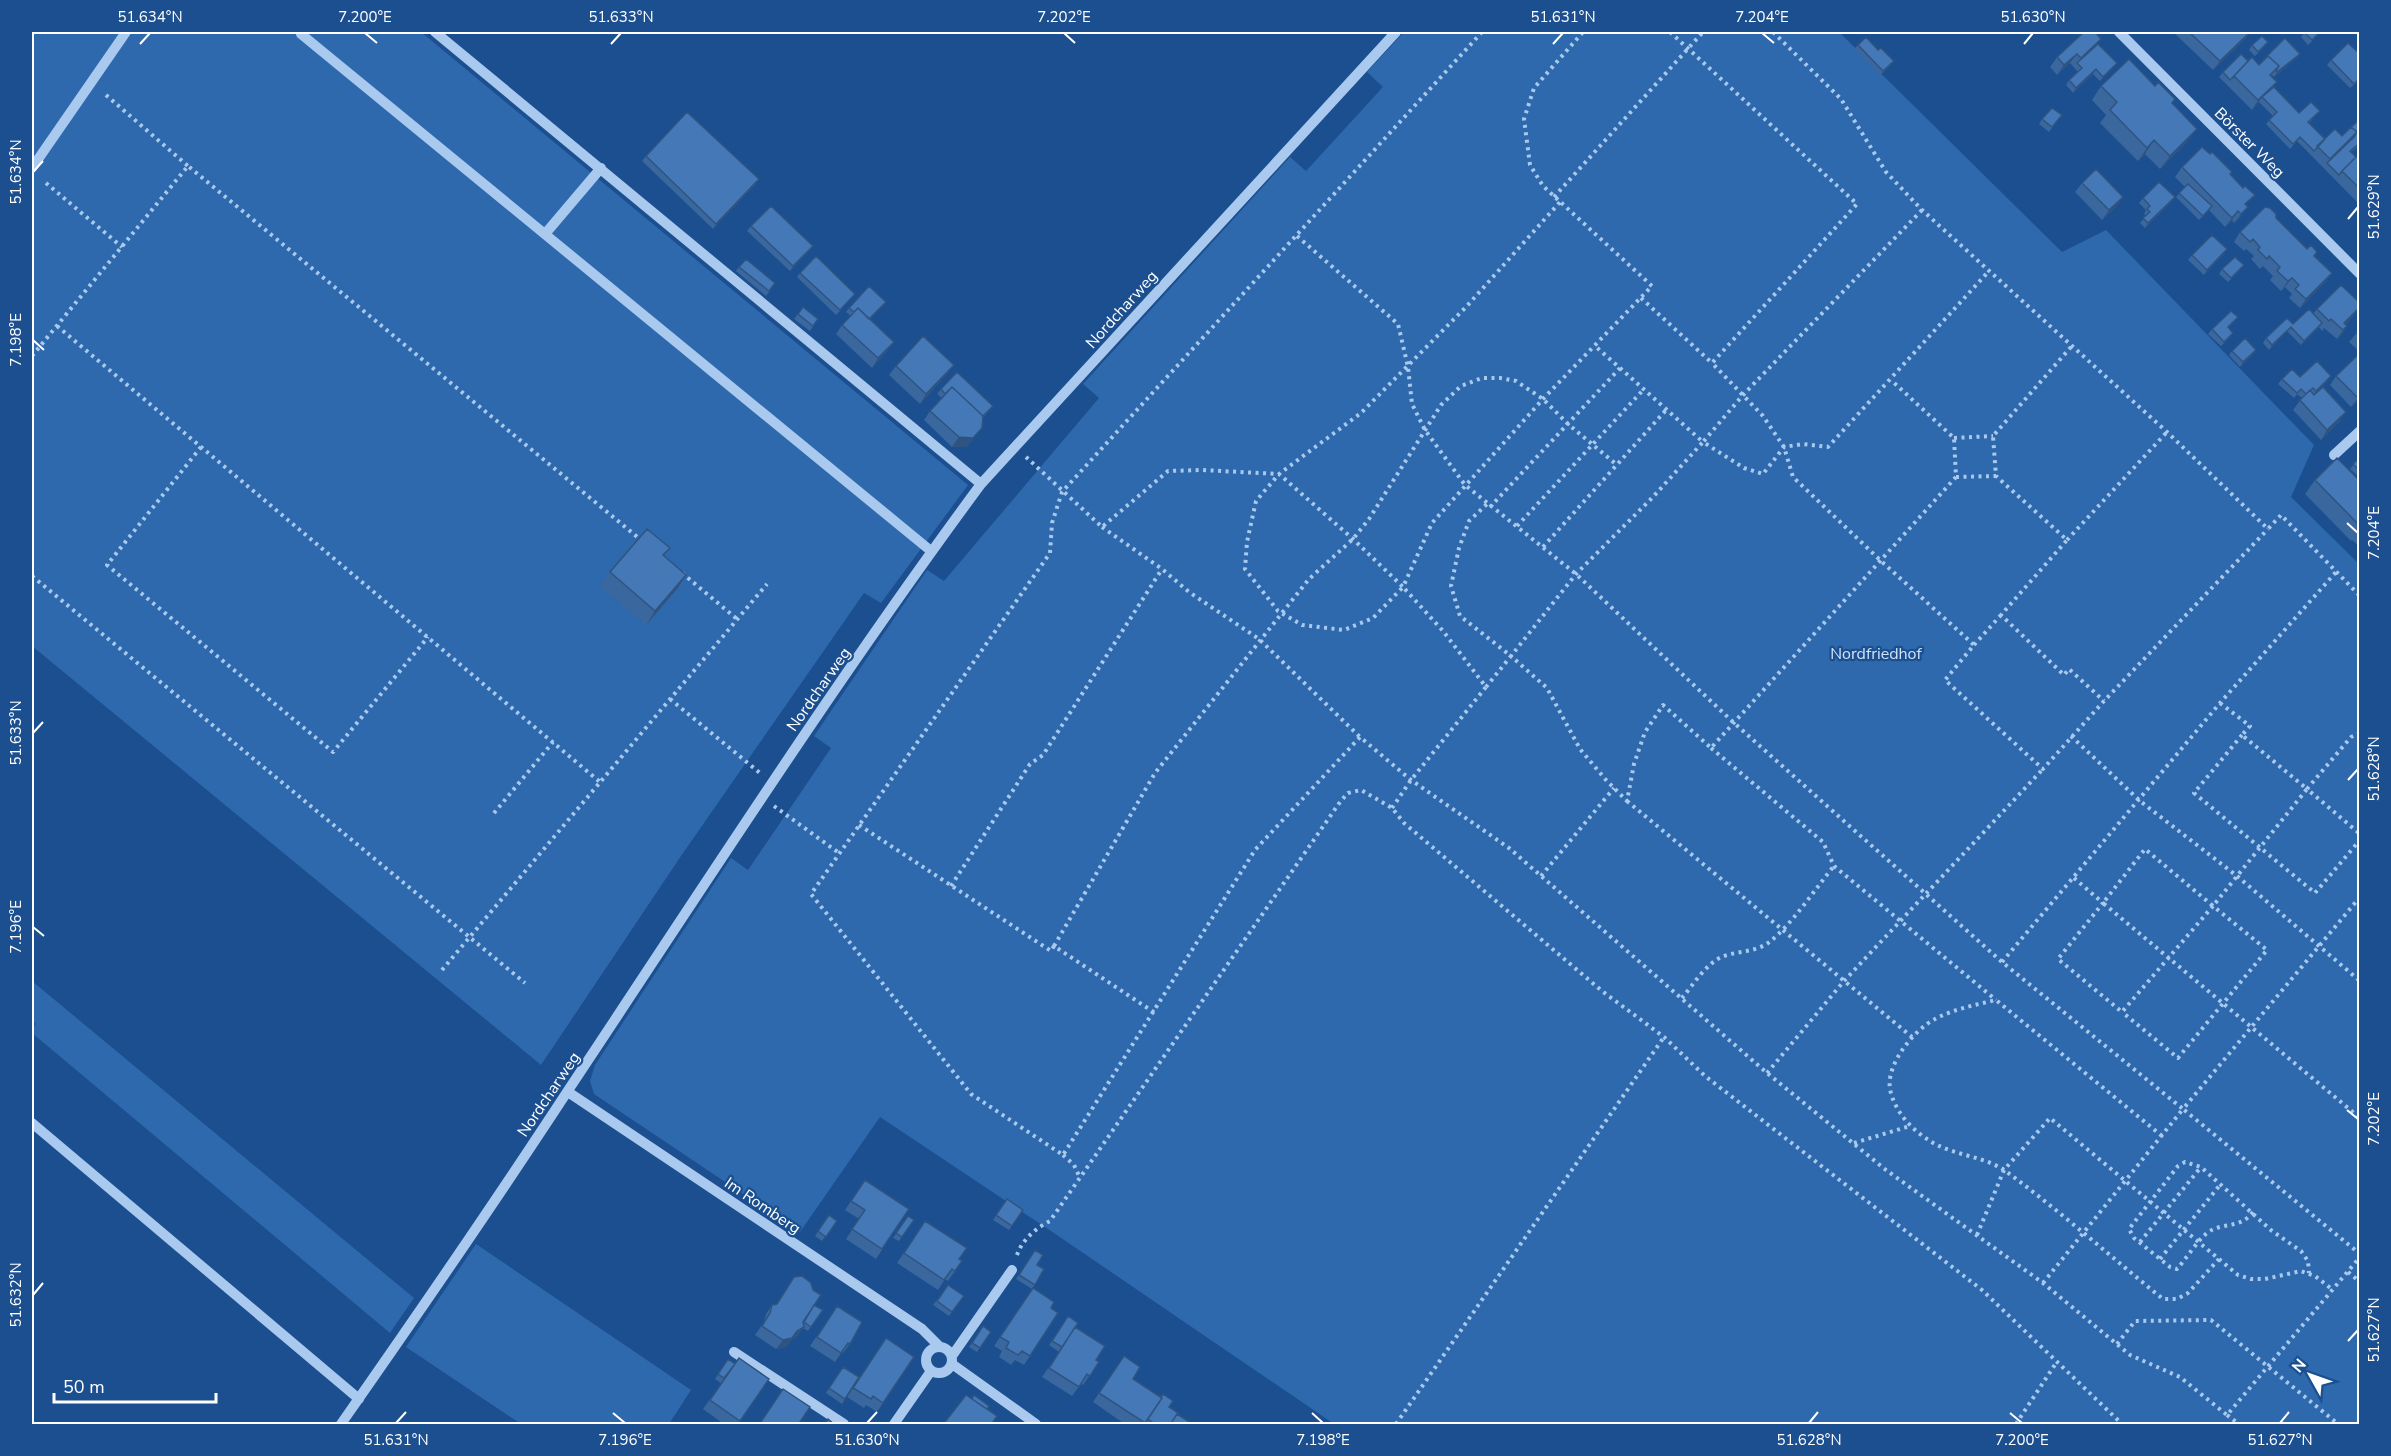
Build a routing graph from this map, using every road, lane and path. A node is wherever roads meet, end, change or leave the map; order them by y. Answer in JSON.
{"nodes":[{"id":1,"x":126,"y":32,"type":"edge"},
{"id":2,"x":303,"y":32,"type":"edge"},
{"id":3,"x":435,"y":32,"type":"edge"},
{"id":4,"x":1396,"y":32,"type":"edge"},
{"id":5,"x":1482,"y":32,"type":"edge"},
{"id":6,"x":1583,"y":32,"type":"edge"},
{"id":7,"x":1670,"y":32,"type":"edge"},
{"id":8,"x":1703,"y":32,"type":"edge"},
{"id":9,"x":1773,"y":32,"type":"edge"},
{"id":10,"x":2119,"y":32,"type":"edge"},
{"id":11,"x":1688,"y":48,"type":"junction"},
{"id":12,"x":106,"y":94,"type":"dead end"},
{"id":13,"x":188,"y":166,"type":"junction"},
{"id":14,"x":32,"y":168,"type":"edge"},
{"id":15,"x":601,"y":168,"type":"junction"},
{"id":16,"x":46,"y":183,"type":"dead end"},
{"id":17,"x":1554,"y":197,"type":"junction"},
{"id":18,"x":1560,"y":202,"type":"junction"},
{"id":19,"x":1922,"y":210,"type":"junction"},
{"id":20,"x":544,"y":234,"type":"junction"},
{"id":21,"x":1296,"y":236,"type":"junction"},
{"id":22,"x":122,"y":247,"type":"junction"},
{"id":23,"x":1989,"y":271,"type":"junction"},
{"id":24,"x":2360,"y":274,"type":"edge"},
{"id":25,"x":1641,"y":298,"type":"junction"},
{"id":26,"x":57,"y":326,"type":"junction"},
{"id":27,"x":1595,"y":346,"type":"junction"},
{"id":28,"x":2071,"y":347,"type":"junction"},
{"id":29,"x":32,"y":356,"type":"edge"},
{"id":30,"x":1712,"y":363,"type":"junction"},
{"id":31,"x":1408,"y":368,"type":"junction"},
{"id":32,"x":1620,"y":368,"type":"junction"},
{"id":33,"x":1891,"y":380,"type":"junction"},
{"id":34,"x":1644,"y":389,"type":"junction"},
{"id":35,"x":1743,"y":395,"type":"junction"},
{"id":36,"x":1543,"y":399,"type":"junction"},
{"id":37,"x":1667,"y":409,"type":"junction"},
{"id":38,"x":1568,"y":424,"type":"junction"},
{"id":39,"x":1425,"y":430,"type":"junction"},
{"id":40,"x":2360,"y":430,"type":"edge"},
{"id":41,"x":2167,"y":432,"type":"junction"},
{"id":42,"x":1993,"y":436,"type":"junction"},
{"id":43,"x":1954,"y":438,"type":"junction"},
{"id":44,"x":1703,"y":442,"type":"junction"},
{"id":45,"x":1592,"y":445,"type":"junction"},
{"id":46,"x":201,"y":447,"type":"junction"},
{"id":47,"x":1016,"y":447,"type":"junction"},
{"id":48,"x":1785,"y":447,"type":"junction"},
{"id":49,"x":2334,"y":455,"type":"dead end"},
{"id":50,"x":1617,"y":465,"type":"junction"},
{"id":51,"x":1279,"y":474,"type":"junction"},
{"id":52,"x":1996,"y":476,"type":"junction"},
{"id":53,"x":1956,"y":477,"type":"junction"},
{"id":54,"x":981,"y":484,"type":"junction"},
{"id":55,"x":1465,"y":485,"type":"junction"},
{"id":56,"x":1062,"y":492,"type":"junction"},
{"id":57,"x":1488,"y":505,"type":"junction"},
{"id":58,"x":1517,"y":526,"type":"junction"},
{"id":59,"x":1102,"y":527,"type":"junction"},
{"id":60,"x":2268,"y":528,"type":"junction"},
{"id":61,"x":1353,"y":539,"type":"junction"},
{"id":62,"x":2067,"y":540,"type":"junction"},
{"id":63,"x":646,"y":543,"type":"edge"},
{"id":64,"x":1543,"y":548,"type":"junction"},
{"id":65,"x":931,"y":551,"type":"junction"},
{"id":66,"x":1880,"y":560,"type":"junction"},
{"id":67,"x":673,"y":566,"type":"edge"},
{"id":68,"x":1162,"y":569,"type":"junction"},
{"id":69,"x":2336,"y":572,"type":"junction"},
{"id":70,"x":1576,"y":574,"type":"junction"},
{"id":71,"x":32,"y":576,"type":"edge"},
{"id":72,"x":767,"y":584,"type":"dead end"},
{"id":73,"x":1403,"y":587,"type":"junction"},
{"id":74,"x":2360,"y":596,"type":"edge"},
{"id":75,"x":1281,"y":613,"type":"junction"},
{"id":76,"x":2001,"y":615,"type":"junction"},
{"id":77,"x":737,"y":619,"type":"junction"},
{"id":78,"x":428,"y":637,"type":"junction"},
{"id":79,"x":1259,"y":639,"type":"junction"},
{"id":80,"x":1974,"y":645,"type":"junction"},
{"id":81,"x":1511,"y":656,"type":"junction"},
{"id":82,"x":1486,"y":687,"type":"junction"},
{"id":83,"x":670,"y":699,"type":"junction"},
{"id":84,"x":2104,"y":701,"type":"junction"},
{"id":85,"x":2220,"y":703,"type":"junction"},
{"id":86,"x":1733,"y":722,"type":"junction"},
{"id":87,"x":2360,"y":733,"type":"edge"},
{"id":88,"x":2242,"y":735,"type":"junction"},
{"id":89,"x":2071,"y":736,"type":"junction"},
{"id":90,"x":1360,"y":737,"type":"junction"},
{"id":91,"x":553,"y":741,"type":"junction"},
{"id":92,"x":1711,"y":748,"type":"junction"},
{"id":93,"x":2043,"y":769,"type":"junction"},
{"id":94,"x":1411,"y":780,"type":"junction"},
{"id":95,"x":600,"y":782,"type":"junction"},
{"id":96,"x":771,"y":783,"type":"junction"},
{"id":97,"x":1614,"y":788,"type":"junction"},
{"id":98,"x":2307,"y":789,"type":"junction"},
{"id":99,"x":761,"y":796,"type":"junction"},
{"id":100,"x":1627,"y":801,"type":"junction"},
{"id":101,"x":2140,"y":801,"type":"junction"},
{"id":102,"x":1392,"y":808,"type":"junction"},
{"id":103,"x":494,"y":813,"type":"dead end"},
{"id":104,"x":859,"y":825,"type":"junction"},
{"id":105,"x":2360,"y":834,"type":"edge"},
{"id":106,"x":2360,"y":840,"type":"edge"},
{"id":107,"x":2261,"y":847,"type":"junction"},
{"id":108,"x":839,"y":853,"type":"junction"},
{"id":109,"x":1834,"y":866,"type":"junction"},
{"id":110,"x":1541,"y":876,"type":"junction"},
{"id":111,"x":2237,"y":876,"type":"junction"},
{"id":112,"x":2074,"y":878,"type":"junction"},
{"id":113,"x":951,"y":886,"type":"junction"},
{"id":114,"x":1925,"y":894,"type":"junction"},
{"id":115,"x":2360,"y":897,"type":"edge"},
{"id":116,"x":2103,"y":903,"type":"junction"},
{"id":117,"x":2213,"y":906,"type":"junction"},
{"id":118,"x":1900,"y":921,"type":"junction"},
{"id":119,"x":1782,"y":929,"type":"junction"},
{"id":120,"x":470,"y":937,"type":"junction"},
{"id":121,"x":1054,"y":945,"type":"junction"},
{"id":122,"x":2318,"y":948,"type":"junction"},
{"id":123,"x":2168,"y":957,"type":"junction"},
{"id":124,"x":2002,"y":962,"type":"junction"},
{"id":125,"x":442,"y":970,"type":"dead end"},
{"id":126,"x":1844,"y":981,"type":"junction"},
{"id":127,"x":2360,"y":981,"type":"edge"},
{"id":128,"x":525,"y":983,"type":"dead end"},
{"id":129,"x":1682,"y":998,"type":"junction"},
{"id":130,"x":1996,"y":1000,"type":"junction"},
{"id":131,"x":2223,"y":1003,"type":"junction"},
{"id":132,"x":2122,"y":1012,"type":"junction"},
{"id":133,"x":1155,"y":1013,"type":"junction"},
{"id":134,"x":2251,"y":1026,"type":"junction"},
{"id":135,"x":1664,"y":1037,"type":"junction"},
{"id":136,"x":1912,"y":1037,"type":"junction"},
{"id":137,"x":1767,"y":1073,"type":"junction"},
{"id":138,"x":568,"y":1092,"type":"junction"},
{"id":139,"x":2183,"y":1109,"type":"junction"},
{"id":140,"x":2360,"y":1118,"type":"edge"},
{"id":141,"x":32,"y":1123,"type":"edge"},
{"id":142,"x":1910,"y":1126,"type":"junction"},
{"id":143,"x":2162,"y":1136,"type":"junction"},
{"id":144,"x":1853,"y":1143,"type":"junction"},
{"id":145,"x":1063,"y":1155,"type":"junction"},
{"id":146,"x":2201,"y":1167,"type":"junction"},
{"id":147,"x":2004,"y":1170,"type":"junction"},
{"id":148,"x":1080,"y":1178,"type":"junction"},
{"id":149,"x":2125,"y":1182,"type":"junction"},
{"id":150,"x":2220,"y":1185,"type":"junction"},
{"id":151,"x":2149,"y":1202,"type":"junction"},
{"id":152,"x":2253,"y":1212,"type":"junction"},
{"id":153,"x":2163,"y":1213,"type":"junction"},
{"id":154,"x":2184,"y":1231,"type":"junction"},
{"id":155,"x":2083,"y":1233,"type":"junction"},
{"id":156,"x":1977,"y":1235,"type":"junction"},
{"id":157,"x":2140,"y":1242,"type":"junction"},
{"id":158,"x":2199,"y":1243,"type":"junction"},
{"id":159,"x":2360,"y":1255,"type":"edge"},
{"id":160,"x":2160,"y":1258,"type":"junction"},
{"id":161,"x":2219,"y":1259,"type":"junction"},
{"id":162,"x":1012,"y":1270,"type":"joint"},
{"id":163,"x":2348,"y":1272,"type":"junction"},
{"id":164,"x":2309,"y":1273,"type":"junction"},
{"id":165,"x":2360,"y":1282,"type":"edge"},
{"id":166,"x":2043,"y":1283,"type":"junction"},
{"id":167,"x":2333,"y":1290,"type":"junction"},
{"id":168,"x":2116,"y":1344,"type":"junction"},
{"id":169,"x":939,"y":1346,"type":"junction"},
{"id":170,"x":734,"y":1352,"type":"dead end"},
{"id":171,"x":952,"y":1360,"type":"junction"},
{"id":172,"x":2056,"y":1363,"type":"junction"},
{"id":173,"x":2267,"y":1367,"type":"junction"},
{"id":174,"x":931,"y":1371,"type":"junction"},
{"id":175,"x":359,"y":1399,"type":"junction"},
{"id":176,"x":2227,"y":1415,"type":"junction"},
{"id":177,"x":341,"y":1425,"type":"edge"},
{"id":178,"x":844,"y":1425,"type":"edge"},
{"id":179,"x":894,"y":1425,"type":"edge"},
{"id":180,"x":1036,"y":1425,"type":"edge"},
{"id":181,"x":1396,"y":1425,"type":"edge"},
{"id":182,"x":2016,"y":1425,"type":"edge"},
{"id":183,"x":2122,"y":1425,"type":"edge"},
{"id":184,"x":2239,"y":1425,"type":"edge"},
{"id":185,"x":2338,"y":1425,"type":"edge"}],
"edges":[{"from":1,"to":14,"type":"street"},
{"from":2,"to":20,"type":"street"},
{"from":3,"to":15,"type":"street"},
{"from":4,"to":47,"type":"street","name":"Nordcharweg"},
{"from":5,"to":21,"type":"path"},
{"from":6,"to":17,"type":"path"},
{"from":7,"to":11,"type":"path"},
{"from":8,"to":11,"type":"path"},
{"from":9,"to":19,"type":"path"},
{"from":10,"to":24,"type":"street","name":"Börster Weg"},
{"from":11,"to":17,"type":"path"},
{"from":11,"to":30,"type":"path"},
{"from":12,"to":13,"type":"path"},
{"from":13,"to":22,"type":"path"},
{"from":13,"to":63,"type":"path"},
{"from":15,"to":20,"type":"street"},
{"from":15,"to":54,"type":"street"},
{"from":16,"to":22,"type":"path"},
{"from":17,"to":18,"type":"path"},
{"from":18,"to":25,"type":"path"},
{"from":18,"to":31,"type":"path"},
{"from":19,"to":23,"type":"path"},
{"from":19,"to":35,"type":"path"},
{"from":20,"to":65,"type":"street"},
{"from":21,"to":31,"type":"path"},
{"from":21,"to":56,"type":"path"},
{"from":22,"to":26,"type":"path"},
{"from":23,"to":28,"type":"path"},
{"from":23,"to":33,"type":"path"},
{"from":25,"to":27,"type":"path"},
{"from":25,"to":30,"type":"path"},
{"from":26,"to":29,"type":"path"},
{"from":26,"to":46,"type":"path"},
{"from":27,"to":32,"type":"path"},
{"from":27,"to":36,"type":"path"},
{"from":28,"to":41,"type":"path"},
{"from":28,"to":42,"type":"path"},
{"from":30,"to":35,"type":"path"},
{"from":31,"to":39,"type":"path"},
{"from":31,"to":51,"type":"path"},
{"from":32,"to":34,"type":"path"},
{"from":32,"to":38,"type":"path"},
{"from":33,"to":43,"type":"path"},
{"from":33,"to":48,"type":"path"},
{"from":34,"to":37,"type":"path"},
{"from":34,"to":45,"type":"path"},
{"from":35,"to":44,"type":"path"},
{"from":35,"to":48,"type":"path"},
{"from":36,"to":38,"type":"path"},
{"from":36,"to":39,"type":"path"},
{"from":36,"to":55,"type":"path"},
{"from":37,"to":44,"type":"path"},
{"from":37,"to":50,"type":"path"},
{"from":38,"to":45,"type":"path"},
{"from":38,"to":57,"type":"path"},
{"from":39,"to":55,"type":"path"},
{"from":39,"to":61,"type":"path"},
{"from":40,"to":49,"type":"street"},
{"from":41,"to":60,"type":"path"},
{"from":41,"to":62,"type":"path"},
{"from":42,"to":43,"type":"path"},
{"from":42,"to":52,"type":"path"},
{"from":43,"to":53,"type":"path"},
{"from":44,"to":48,"type":"path"},
{"from":44,"to":70,"type":"path"},
{"from":45,"to":50,"type":"path"},
{"from":45,"to":58,"type":"path"},
{"from":46,"to":78,"type":"path"},
{"from":46,"to":78,"type":"path"},
{"from":47,"to":54,"type":"street","name":"Nordcharweg"},
{"from":47,"to":56,"type":"path"},
{"from":48,"to":66,"type":"path"},
{"from":50,"to":64,"type":"path"},
{"from":51,"to":59,"type":"path"},
{"from":51,"to":61,"type":"path"},
{"from":51,"to":75,"type":"path"},
{"from":52,"to":53,"type":"path"},
{"from":52,"to":62,"type":"path"},
{"from":53,"to":66,"type":"path"},
{"from":54,"to":65,"type":"street","name":"Nordcharweg"},
{"from":55,"to":57,"type":"path"},
{"from":55,"to":73,"type":"path"},
{"from":56,"to":59,"type":"path"},
{"from":56,"to":104,"type":"path"},
{"from":57,"to":58,"type":"path"},
{"from":57,"to":81,"type":"path"},
{"from":58,"to":64,"type":"path"},
{"from":59,"to":68,"type":"path"},
{"from":60,"to":69,"type":"path"},
{"from":60,"to":84,"type":"path"},
{"from":61,"to":73,"type":"path"},
{"from":61,"to":75,"type":"path"},
{"from":62,"to":76,"type":"path"},
{"from":64,"to":70,"type":"path"},
{"from":65,"to":96,"type":"street","name":"Nordcharweg"},
{"from":66,"to":80,"type":"path"},
{"from":66,"to":86,"type":"path"},
{"from":67,"to":77,"type":"path"},
{"from":68,"to":79,"type":"path"},
{"from":68,"to":113,"type":"path"},
{"from":69,"to":74,"type":"path"},
{"from":69,"to":85,"type":"path"},
{"from":70,"to":81,"type":"path"},
{"from":70,"to":86,"type":"path"},
{"from":71,"to":120,"type":"path"},
{"from":72,"to":77,"type":"path"},
{"from":73,"to":75,"type":"path"},
{"from":73,"to":82,"type":"path"},
{"from":75,"to":79,"type":"path"},
{"from":76,"to":80,"type":"path"},
{"from":76,"to":84,"type":"path"},
{"from":77,"to":83,"type":"path"},
{"from":78,"to":91,"type":"path"},
{"from":79,"to":90,"type":"path"},
{"from":79,"to":121,"type":"path"},
{"from":80,"to":93,"type":"path"},
{"from":81,"to":82,"type":"path"},
{"from":81,"to":97,"type":"path"},
{"from":82,"to":94,"type":"path"},
{"from":83,"to":95,"type":"path"},
{"from":83,"to":96,"type":"path"},
{"from":84,"to":89,"type":"path"},
{"from":85,"to":88,"type":"path"},
{"from":85,"to":101,"type":"path"},
{"from":86,"to":92,"type":"path"},
{"from":86,"to":114,"type":"path"},
{"from":87,"to":98,"type":"path"},
{"from":88,"to":98,"type":"path"},
{"from":88,"to":107,"type":"path"},
{"from":89,"to":93,"type":"path"},
{"from":89,"to":101,"type":"path"},
{"from":90,"to":94,"type":"path"},
{"from":90,"to":133,"type":"path"},
{"from":91,"to":95,"type":"path"},
{"from":91,"to":103,"type":"path"},
{"from":92,"to":100,"type":"path"},
{"from":92,"to":109,"type":"path"},
{"from":93,"to":114,"type":"path"},
{"from":94,"to":102,"type":"path"},
{"from":94,"to":110,"type":"path"},
{"from":95,"to":120,"type":"path"},
{"from":96,"to":99,"type":"street","name":"Nordcharweg"},
{"from":97,"to":100,"type":"path"},
{"from":97,"to":110,"type":"path"},
{"from":98,"to":105,"type":"path"},
{"from":98,"to":107,"type":"path"},
{"from":99,"to":108,"type":"path"},
{"from":99,"to":138,"type":"street","name":"Nordcharweg"},
{"from":100,"to":119,"type":"path"},
{"from":101,"to":111,"type":"path"},
{"from":101,"to":112,"type":"path"},
{"from":102,"to":135,"type":"path"},
{"from":102,"to":148,"type":"path"},
{"from":104,"to":108,"type":"path"},
{"from":104,"to":113,"type":"path"},
{"from":106,"to":107,"type":"path"},
{"from":107,"to":111,"type":"path"},
{"from":108,"to":145,"type":"path"},
{"from":109,"to":118,"type":"path"},
{"from":109,"to":119,"type":"path"},
{"from":110,"to":129,"type":"path"},
{"from":111,"to":117,"type":"path"},
{"from":111,"to":122,"type":"path"},
{"from":112,"to":116,"type":"path"},
{"from":112,"to":124,"type":"path"},
{"from":113,"to":121,"type":"path"},
{"from":114,"to":118,"type":"path"},
{"from":114,"to":124,"type":"path"},
{"from":115,"to":122,"type":"path"},
{"from":116,"to":117,"type":"path"},
{"from":116,"to":123,"type":"path"},
{"from":116,"to":132,"type":"path"},
{"from":117,"to":123,"type":"path"},
{"from":117,"to":131,"type":"path"},
{"from":118,"to":126,"type":"path"},
{"from":118,"to":130,"type":"path"},
{"from":119,"to":126,"type":"path"},
{"from":119,"to":129,"type":"path"},
{"from":120,"to":125,"type":"path"},
{"from":120,"to":128,"type":"path"},
{"from":121,"to":133,"type":"path"},
{"from":122,"to":127,"type":"path"},
{"from":122,"to":134,"type":"path"},
{"from":123,"to":131,"type":"path"},
{"from":123,"to":132,"type":"path"},
{"from":124,"to":139,"type":"path"},
{"from":126,"to":136,"type":"path"},
{"from":126,"to":137,"type":"path"},
{"from":129,"to":137,"type":"path"},
{"from":130,"to":136,"type":"path"},
{"from":130,"to":143,"type":"path"},
{"from":131,"to":132,"type":"path"},
{"from":131,"to":134,"type":"path"},
{"from":133,"to":145,"type":"path"},
{"from":134,"to":139,"type":"path"},
{"from":134,"to":140,"type":"path"},
{"from":135,"to":172,"type":"path"},
{"from":135,"to":181,"type":"path"},
{"from":136,"to":142,"type":"path"},
{"from":137,"to":144,"type":"path"},
{"from":138,"to":169,"type":"street","name":"Im Romberg"},
{"from":138,"to":175,"type":"street","name":"Nordcharweg"},
{"from":139,"to":143,"type":"path"},
{"from":139,"to":159,"type":"path"},
{"from":141,"to":175,"type":"street"},
{"from":142,"to":144,"type":"path"},
{"from":142,"to":147,"type":"path"},
{"from":143,"to":149,"type":"path"},
{"from":144,"to":156,"type":"path"},
{"from":145,"to":148,"type":"path"},
{"from":146,"to":150,"type":"path"},
{"from":146,"to":151,"type":"path"},
{"from":146,"to":153,"type":"path"},
{"from":147,"to":149,"type":"path"},
{"from":147,"to":155,"type":"path"},
{"from":147,"to":156,"type":"path"},
{"from":148,"to":162,"type":"path"},
{"from":149,"to":151,"type":"path"},
{"from":149,"to":155,"type":"path"},
{"from":150,"to":152,"type":"path"},
{"from":150,"to":154,"type":"path"},
{"from":151,"to":153,"type":"path"},
{"from":151,"to":157,"type":"path"},
{"from":152,"to":158,"type":"path"},
{"from":152,"to":164,"type":"path"},
{"from":153,"to":154,"type":"path"},
{"from":153,"to":157,"type":"path"},
{"from":154,"to":158,"type":"path"},
{"from":154,"to":160,"type":"path"},
{"from":155,"to":161,"type":"path"},
{"from":155,"to":166,"type":"path"},
{"from":156,"to":166,"type":"path"},
{"from":157,"to":160,"type":"path"},
{"from":158,"to":160,"type":"path"},
{"from":158,"to":161,"type":"path"},
{"from":159,"to":163,"type":"path"},
{"from":161,"to":164,"type":"path"},
{"from":162,"to":171,"type":"street"},
{"from":163,"to":165,"type":"path"},
{"from":163,"to":167,"type":"path"},
{"from":164,"to":167,"type":"path"},
{"from":166,"to":168,"type":"path"},
{"from":167,"to":173,"type":"path"},
{"from":168,"to":173,"type":"path"},
{"from":168,"to":176,"type":"path"},
{"from":169,"to":171,"type":"street","name":"Im Romberg"},
{"from":169,"to":174,"type":"street"},
{"from":170,"to":178,"type":"street"},
{"from":171,"to":174,"type":"street"},
{"from":171,"to":180,"type":"street","name":"Im Romberg"},
{"from":172,"to":182,"type":"path"},
{"from":172,"to":183,"type":"path"},
{"from":173,"to":176,"type":"path"},
{"from":173,"to":185,"type":"path"},
{"from":174,"to":179,"type":"street"},
{"from":175,"to":177,"type":"street","name":"Nordcharweg"},
{"from":176,"to":184,"type":"path"}]}
